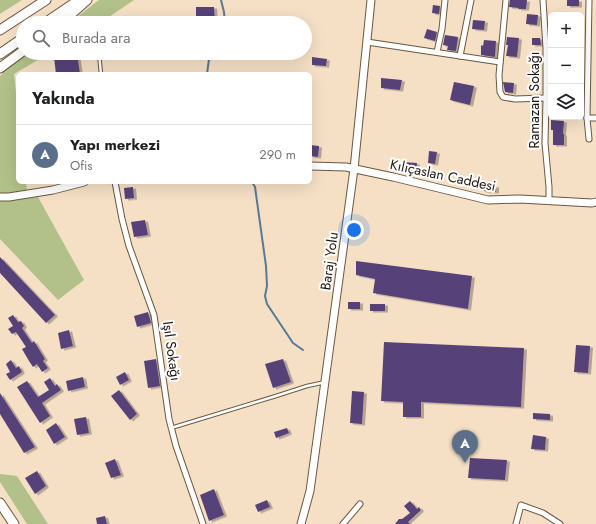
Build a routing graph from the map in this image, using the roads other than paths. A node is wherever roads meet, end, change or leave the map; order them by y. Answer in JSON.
{"nodes":[{"id":1,"x":46,"y":0,"type":"edge"},
{"id":2,"x":79,"y":0,"type":"edge"},
{"id":3,"x":87,"y":0,"type":"edge"},
{"id":4,"x":371,"y":0,"type":"edge"},
{"id":5,"x":445,"y":0,"type":"edge"},
{"id":6,"x":471,"y":0,"type":"edge"},
{"id":7,"x":506,"y":0,"type":"edge"},
{"id":8,"x":543,"y":0,"type":"edge"},
{"id":9,"x":589,"y":0,"type":"edge"},
{"id":10,"x":21,"y":16,"type":"edge"},
{"id":11,"x":55,"y":16,"type":"edge"},
{"id":12,"x":68,"y":16,"type":"edge"},
{"id":13,"x":16,"y":20,"type":"edge"},
{"id":14,"x":0,"y":30,"type":"edge"},
{"id":15,"x":367,"y":42,"type":"junction"},
{"id":16,"x":16,"y":43,"type":"edge"},
{"id":17,"x":437,"y":52,"type":"junction"},
{"id":18,"x":0,"y":54,"type":"edge"},
{"id":19,"x":16,"y":56,"type":"edge"},
{"id":20,"x":460,"y":56,"type":"junction"},
{"id":21,"x":100,"y":60,"type":"edge"},
{"id":22,"x":500,"y":62,"type":"junction"},
{"id":23,"x":0,"y":68,"type":"edge"},
{"id":24,"x":101,"y":72,"type":"edge"},
{"id":25,"x":546,"y":98,"type":"junction"},
{"id":26,"x":587,"y":118,"type":"junction"},
{"id":27,"x":596,"y":118,"type":"edge"},
{"id":28,"x":589,"y":139,"type":"dead end"},
{"id":29,"x":312,"y":166,"type":"edge"},
{"id":30,"x":354,"y":169,"type":"junction"},
{"id":31,"x":75,"y":184,"type":"edge"},
{"id":32,"x":115,"y":184,"type":"edge"},
{"id":33,"x":0,"y":197,"type":"edge"},
{"id":34,"x":549,"y":201,"type":"junction"},
{"id":35,"x":596,"y":202,"type":"edge"},
{"id":36,"x":325,"y":384,"type":"junction"},
{"id":37,"x":171,"y":428,"type":"junction"},
{"id":38,"x":0,"y":503,"type":"edge"},
{"id":39,"x":360,"y":504,"type":"dead end"},
{"id":40,"x":556,"y":523,"type":"edge"},
{"id":41,"x":14,"y":524,"type":"edge"},
{"id":42,"x":203,"y":524,"type":"edge"},
{"id":43,"x":301,"y":524,"type":"edge"},
{"id":44,"x":343,"y":524,"type":"edge"},
{"id":45,"x":516,"y":524,"type":"edge"}],
"edges":[{"from":1,"to":10,"type":"highway"},
{"from":2,"to":11,"type":"highway"},
{"from":3,"to":12,"type":"highway"},
{"from":4,"to":15,"type":"street","name":"Baraj Yolu"},
{"from":5,"to":17,"type":"street"},
{"from":6,"to":20,"type":"street"},
{"from":7,"to":22,"type":"street"},
{"from":8,"to":25,"type":"street","name":"Ramazan Sokağı"},
{"from":9,"to":26,"type":"street"},
{"from":13,"to":14,"type":"highway"},
{"from":15,"to":17,"type":"street"},
{"from":15,"to":30,"type":"street","name":"Baraj Yolu"},
{"from":16,"to":18,"type":"highway"},
{"from":17,"to":20,"type":"street"},
{"from":19,"to":23,"type":"highway"},
{"from":20,"to":22,"type":"street"},
{"from":21,"to":24,"type":"lane"},
{"from":22,"to":25,"type":"street"},
{"from":25,"to":34,"type":"street","name":"Ramazan Sokağı"},
{"from":26,"to":27,"type":"street"},
{"from":26,"to":28,"type":"street"},
{"from":29,"to":30,"type":"street","name":"Kılıçaslan Caddesi"},
{"from":30,"to":34,"type":"street","name":"Kılıçaslan Caddesi"},
{"from":30,"to":36,"type":"street","name":"Baraj Yolu"},
{"from":31,"to":33,"type":"street"},
{"from":32,"to":37,"type":"street","name":"Işıl Sokağı"},
{"from":34,"to":35,"type":"street","name":"Kılıçaslan Caddesi"},
{"from":36,"to":37,"type":"lane"},
{"from":36,"to":43,"type":"street","name":"Baraj Yolu"},
{"from":37,"to":42,"type":"street","name":"Işıl Sokağı"},
{"from":38,"to":41,"type":"highway"},
{"from":39,"to":44,"type":"street"},
{"from":40,"to":45,"type":"street"}]}
